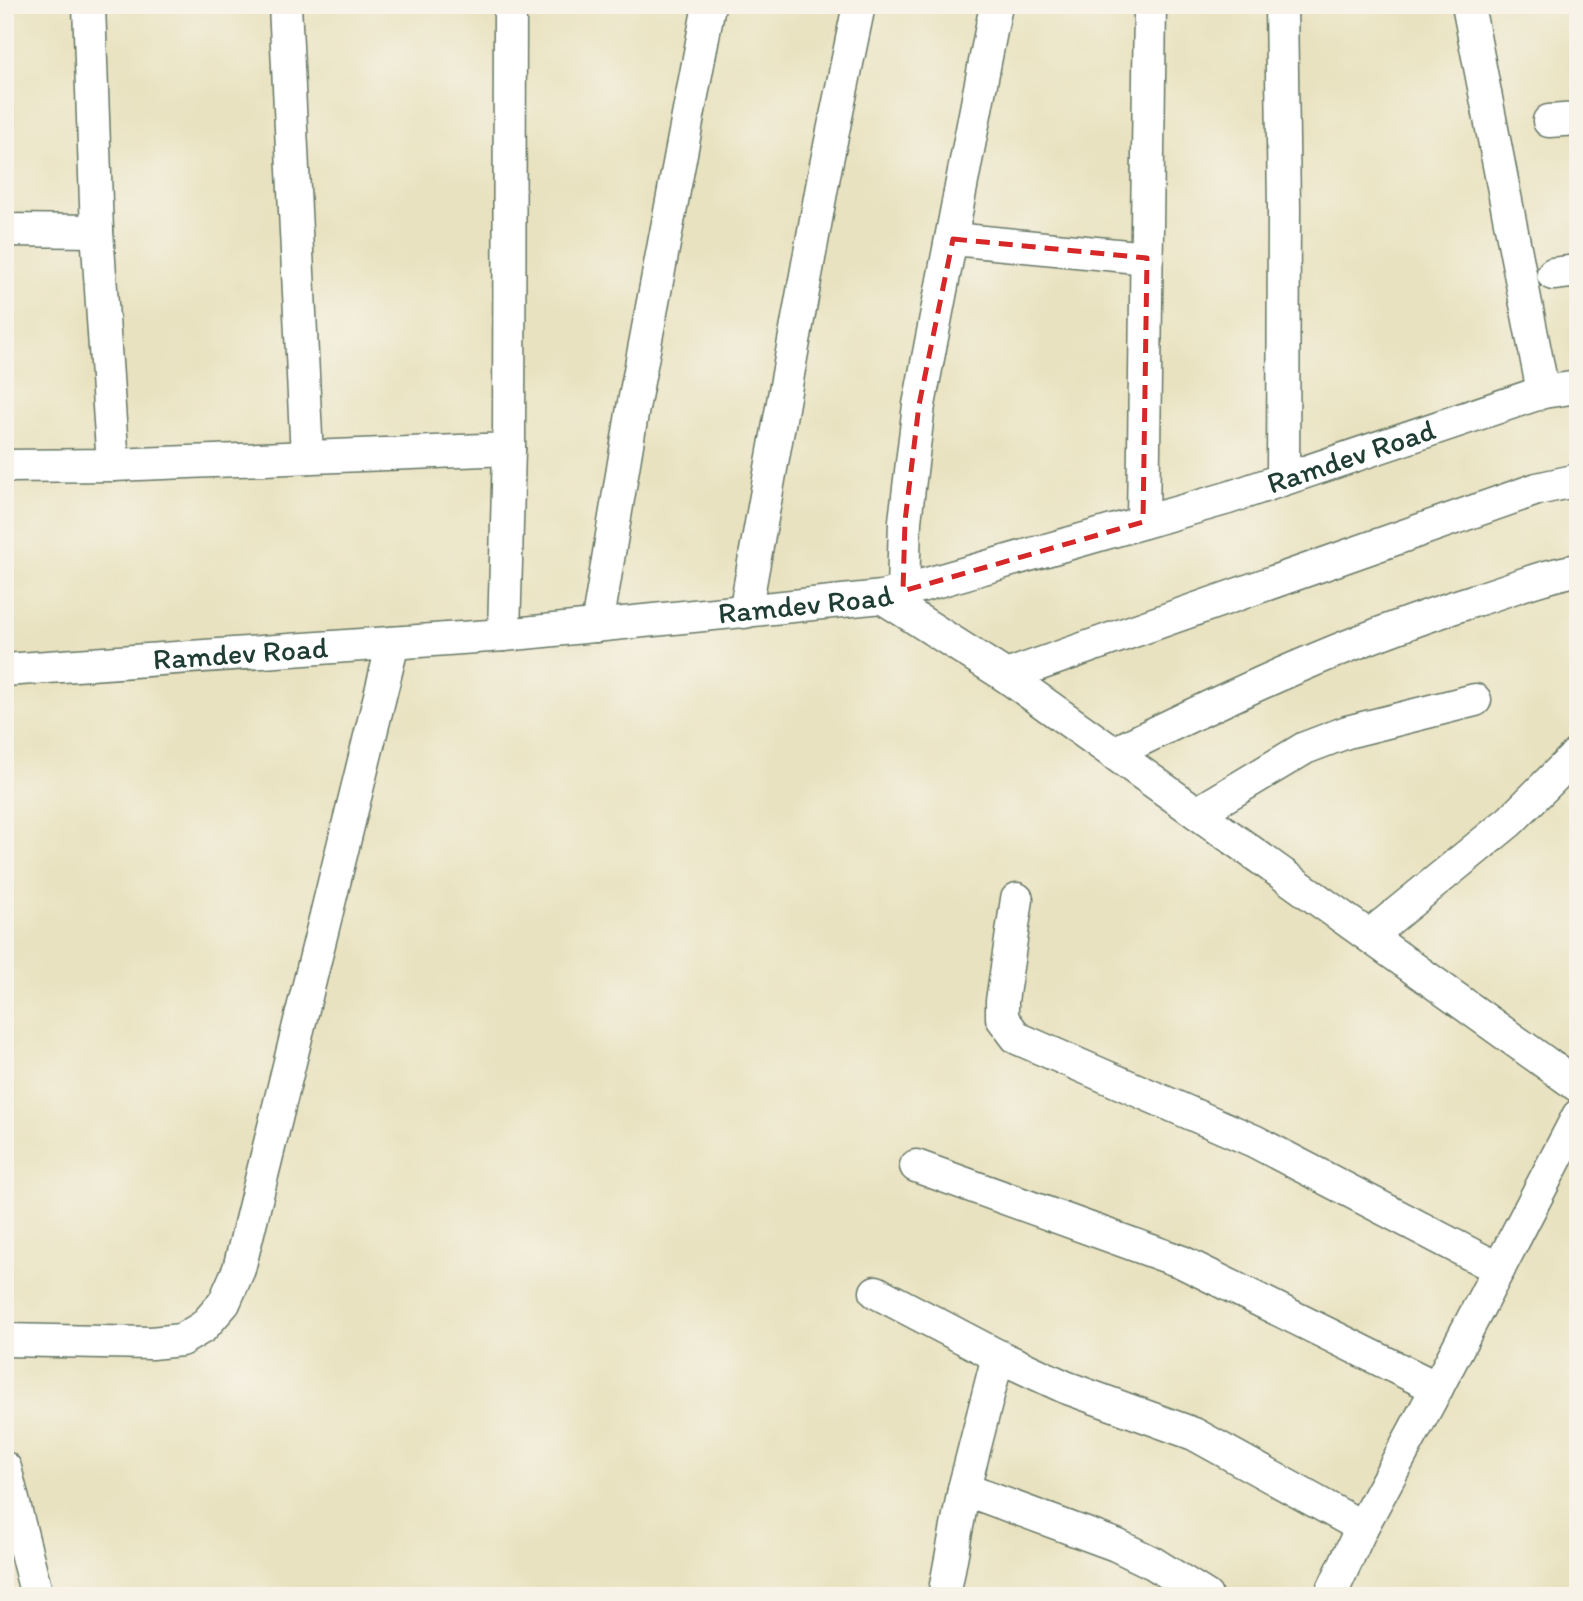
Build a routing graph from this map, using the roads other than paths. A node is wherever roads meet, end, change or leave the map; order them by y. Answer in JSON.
{"nodes":[{"id":1,"x":89,"y":5,"type":"edge"},
{"id":2,"x":285,"y":5,"type":"edge"},
{"id":3,"x":510,"y":5,"type":"edge"},
{"id":4,"x":709,"y":5,"type":"edge"},
{"id":5,"x":859,"y":5,"type":"edge"},
{"id":6,"x":996,"y":5,"type":"edge"},
{"id":7,"x":1150,"y":5,"type":"edge"},
{"id":8,"x":1281,"y":5,"type":"edge"},
{"id":9,"x":1468,"y":5,"type":"edge"},
{"id":10,"x":5,"y":230,"type":"edge"},
{"id":11,"x":97,"y":231,"type":"junction"},
{"id":12,"x":953,"y":239,"type":"junction"},
{"id":13,"x":1147,"y":258,"type":"junction"},
{"id":14,"x":1578,"y":387,"type":"edge"},
{"id":15,"x":1542,"y":391,"type":"junction"},
{"id":16,"x":509,"y":449,"type":"junction"},
{"id":17,"x":307,"y":457,"type":"junction"},
{"id":18,"x":113,"y":465,"type":"junction"},
{"id":19,"x":5,"y":466,"type":"edge"},
{"id":20,"x":1283,"y":479,"type":"junction"},
{"id":21,"x":1578,"y":480,"type":"edge"},
{"id":22,"x":1143,"y":522,"type":"junction"},
{"id":23,"x":1578,"y":570,"type":"edge"},
{"id":24,"x":893,"y":594,"type":"junction"},
{"id":25,"x":745,"y":612,"type":"junction"},
{"id":26,"x":597,"y":626,"type":"junction"},
{"id":27,"x":505,"y":635,"type":"junction"},
{"id":28,"x":393,"y":643,"type":"junction"},
{"id":29,"x":5,"y":670,"type":"edge"},
{"id":30,"x":1006,"y":676,"type":"junction"},
{"id":31,"x":1475,"y":700,"type":"dead end"},
{"id":32,"x":1114,"y":753,"type":"junction"},
{"id":33,"x":1578,"y":753,"type":"edge"},
{"id":34,"x":1197,"y":813,"type":"junction"},
{"id":35,"x":1017,"y":899,"type":"dead end"},
{"id":36,"x":1368,"y":936,"type":"junction"},
{"id":37,"x":1578,"y":1086,"type":"edge"},
{"id":38,"x":1578,"y":1116,"type":"edge"},
{"id":39,"x":916,"y":1166,"type":"dead end"},
{"id":40,"x":1499,"y":1269,"type":"junction"},
{"id":41,"x":876,"y":1292,"type":"dead end"},
{"id":42,"x":5,"y":1340,"type":"edge"},
{"id":43,"x":998,"y":1356,"type":"junction"},
{"id":44,"x":1437,"y":1388,"type":"junction"},
{"id":45,"x":5,"y":1468,"type":"edge"},
{"id":46,"x":964,"y":1489,"type":"junction"},
{"id":47,"x":1362,"y":1527,"type":"junction"},
{"id":48,"x":37,"y":1596,"type":"edge"},
{"id":49,"x":944,"y":1596,"type":"edge"},
{"id":50,"x":1206,"y":1596,"type":"edge"},
{"id":51,"x":1330,"y":1596,"type":"edge"}],
"edges":[{"from":1,"to":11,"type":"street"},
{"from":2,"to":17,"type":"street"},
{"from":3,"to":16,"type":"street"},
{"from":4,"to":26,"type":"street"},
{"from":5,"to":25,"type":"street"},
{"from":6,"to":12,"type":"street"},
{"from":7,"to":13,"type":"street"},
{"from":8,"to":20,"type":"street"},
{"from":9,"to":15,"type":"street"},
{"from":10,"to":11,"type":"street"},
{"from":11,"to":18,"type":"street"},
{"from":12,"to":13,"type":"street"},
{"from":12,"to":24,"type":"street"},
{"from":13,"to":22,"type":"street"},
{"from":14,"to":15,"type":"street","name":"Ramdev Road"},
{"from":15,"to":20,"type":"street","name":"Ramdev Road"},
{"from":16,"to":17,"type":"street"},
{"from":16,"to":27,"type":"street"},
{"from":17,"to":18,"type":"street"},
{"from":18,"to":19,"type":"street"},
{"from":20,"to":22,"type":"street","name":"Ramdev Road"},
{"from":21,"to":30,"type":"street"},
{"from":22,"to":24,"type":"street","name":"Ramdev Road"},
{"from":23,"to":32,"type":"street"},
{"from":24,"to":25,"type":"street","name":"Ramdev Road"},
{"from":24,"to":30,"type":"street"},
{"from":25,"to":26,"type":"street","name":"Ramdev Road"},
{"from":26,"to":27,"type":"street","name":"Ramdev Road"},
{"from":27,"to":28,"type":"street","name":"Ramdev Road"},
{"from":28,"to":29,"type":"street","name":"Ramdev Road"},
{"from":28,"to":42,"type":"street"},
{"from":30,"to":32,"type":"street"},
{"from":31,"to":34,"type":"street"},
{"from":32,"to":34,"type":"street"},
{"from":33,"to":36,"type":"street"},
{"from":34,"to":36,"type":"street"},
{"from":35,"to":40,"type":"street"},
{"from":36,"to":37,"type":"street"},
{"from":38,"to":40,"type":"street"},
{"from":39,"to":44,"type":"street"},
{"from":40,"to":44,"type":"street"},
{"from":41,"to":43,"type":"street"},
{"from":43,"to":46,"type":"street"},
{"from":43,"to":47,"type":"street"},
{"from":44,"to":47,"type":"street"},
{"from":45,"to":48,"type":"street"},
{"from":46,"to":49,"type":"street"},
{"from":46,"to":50,"type":"street"},
{"from":47,"to":51,"type":"street"}]}
